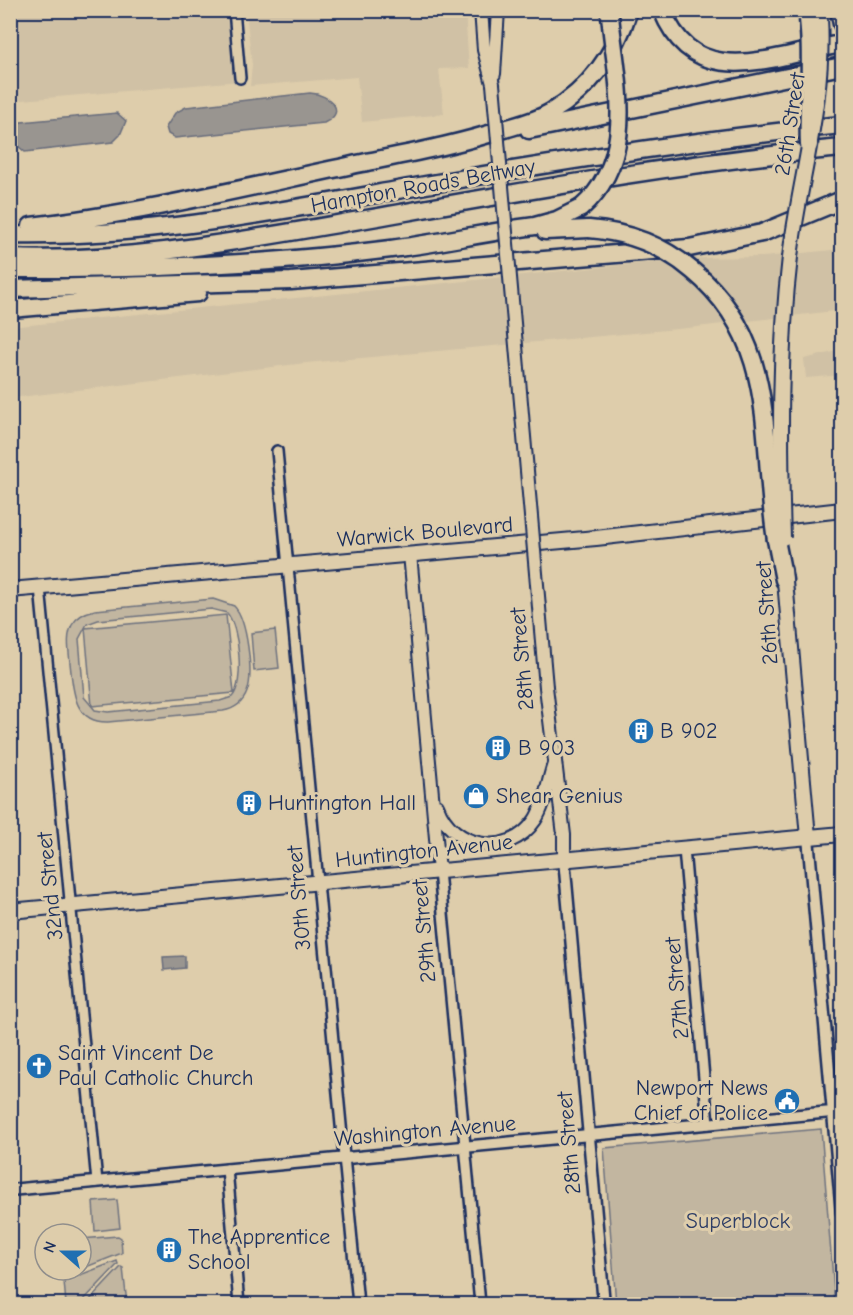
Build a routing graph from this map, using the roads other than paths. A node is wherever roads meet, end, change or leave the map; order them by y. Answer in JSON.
{"nodes":[{"id":1,"x":234,"y":10,"type":"edge"},
{"id":2,"x":481,"y":10,"type":"edge"},
{"id":3,"x":498,"y":10,"type":"edge"},
{"id":4,"x":629,"y":10,"type":"edge"},
{"id":5,"x":662,"y":10,"type":"edge"},
{"id":6,"x":609,"y":13,"type":"edge"},
{"id":7,"x":814,"y":15,"type":"edge"},
{"id":8,"x":843,"y":44,"type":"edge"},
{"id":9,"x":843,"y":66,"type":"edge"},
{"id":10,"x":240,"y":78,"type":"dead end"},
{"id":11,"x":493,"y":84,"type":"junction"},
{"id":12,"x":843,"y":125,"type":"edge"},
{"id":13,"x":478,"y":139,"type":"junction"},
{"id":14,"x":809,"y":145,"type":"joint"},
{"id":15,"x":843,"y":148,"type":"edge"},
{"id":16,"x":843,"y":200,"type":"edge"},
{"id":17,"x":10,"y":226,"type":"edge"},
{"id":18,"x":10,"y":235,"type":"edge"},
{"id":19,"x":487,"y":235,"type":"junction"},
{"id":20,"x":10,"y":258,"type":"edge"},
{"id":21,"x":10,"y":269,"type":"edge"},
{"id":22,"x":291,"y":281,"type":"junction"},
{"id":23,"x":10,"y":289,"type":"edge"},
{"id":24,"x":10,"y":309,"type":"edge"},
{"id":25,"x":277,"y":451,"type":"dead end"},
{"id":26,"x":843,"y":510,"type":"edge"},
{"id":27,"x":779,"y":540,"type":"junction"},
{"id":28,"x":410,"y":554,"type":"junction"},
{"id":29,"x":287,"y":565,"type":"junction"},
{"id":30,"x":784,"y":580,"type":"joint"},
{"id":31,"x":40,"y":587,"type":"junction"},
{"id":32,"x":10,"y":590,"type":"edge"},
{"id":33,"x":554,"y":764,"type":"junction"},
{"id":34,"x":432,"y":790,"type":"junction"},
{"id":35,"x":843,"y":834,"type":"edge"},
{"id":36,"x":808,"y":837,"type":"junction"},
{"id":37,"x":684,"y":849,"type":"junction"},
{"id":38,"x":564,"y":859,"type":"junction"},
{"id":39,"x":439,"y":871,"type":"junction"},
{"id":40,"x":316,"y":883,"type":"junction"},
{"id":41,"x":72,"y":905,"type":"junction"},
{"id":42,"x":10,"y":911,"type":"edge"},
{"id":43,"x":838,"y":1111,"type":"edge"},
{"id":44,"x":708,"y":1124,"type":"junction"},
{"id":45,"x":589,"y":1135,"type":"junction"},
{"id":46,"x":465,"y":1147,"type":"junction"},
{"id":47,"x":343,"y":1158,"type":"junction"},
{"id":48,"x":226,"y":1169,"type":"junction"},
{"id":49,"x":97,"y":1182,"type":"junction"},
{"id":50,"x":10,"y":1190,"type":"edge"},
{"id":51,"x":843,"y":1213,"type":"edge"},
{"id":52,"x":238,"y":1305,"type":"edge"},
{"id":53,"x":358,"y":1305,"type":"edge"},
{"id":54,"x":480,"y":1305,"type":"edge"},
{"id":55,"x":604,"y":1305,"type":"edge"}],
"edges":[{"from":1,"to":10,"type":"street"},
{"from":2,"to":11,"type":"main road","name":"28th Street"},
{"from":3,"to":11,"type":"main road"},
{"from":4,"to":13,"type":"highway"},
{"from":5,"to":8,"type":"highway"},
{"from":6,"to":19,"type":"highway","bridge":true},
{"from":7,"to":14,"type":"highway","bridge":true},
{"from":9,"to":13,"type":"highway"},
{"from":11,"to":33,"type":"main road","name":"28th Street","bridge":true},
{"from":12,"to":18,"type":"highway","name":"Hampton Roads Beltway"},
{"from":13,"to":17,"type":"highway"},
{"from":14,"to":27,"type":"main road","name":"26th Street","bridge":true},
{"from":15,"to":20,"type":"highway","name":"Hampton Roads Beltway"},
{"from":16,"to":22,"type":"highway"},
{"from":19,"to":21,"type":"highway"},
{"from":19,"to":27,"type":"highway","bridge":true},
{"from":22,"to":23,"type":"highway"},
{"from":22,"to":24,"type":"highway"},
{"from":25,"to":29,"type":"street","name":"30th Street"},
{"from":26,"to":28,"type":"main road","name":"Warwick Boulevard"},
{"from":27,"to":30,"type":"highway"},
{"from":28,"to":29,"type":"main road","name":"Warwick Boulevard"},
{"from":28,"to":34,"type":"main road","name":"29th Street"},
{"from":29,"to":31,"type":"main road","name":"Warwick Boulevard"},
{"from":29,"to":40,"type":"street","name":"30th Street"},
{"from":30,"to":36,"type":"main road","name":"26th Street"},
{"from":31,"to":32,"type":"main road","name":"Warwick Boulevard"},
{"from":31,"to":41,"type":"street","name":"32nd Street"},
{"from":33,"to":34,"type":"main road"},
{"from":33,"to":38,"type":"main road","name":"28th Street"},
{"from":34,"to":39,"type":"main road","name":"29th Street"},
{"from":35,"to":36,"type":"main road","name":"Huntington Avenue"},
{"from":36,"to":37,"type":"main road","name":"Huntington Avenue"},
{"from":36,"to":43,"type":"street","name":"26th Street"},
{"from":37,"to":38,"type":"main road","name":"Huntington Avenue"},
{"from":37,"to":44,"type":"street","name":"27th Street"},
{"from":38,"to":39,"type":"main road","name":"Huntington Avenue"},
{"from":38,"to":45,"type":"street","name":"28th Street"},
{"from":39,"to":40,"type":"main road","name":"Huntington Avenue"},
{"from":39,"to":46,"type":"street","name":"29th Street"},
{"from":40,"to":41,"type":"main road","name":"Huntington Avenue"},
{"from":40,"to":47,"type":"street","name":"30th Street"},
{"from":41,"to":42,"type":"main road","name":"Huntington Avenue"},
{"from":41,"to":49,"type":"street","name":"32nd Street"},
{"from":43,"to":44,"type":"street","name":"Washington Avenue"},
{"from":43,"to":51,"type":"street","name":"26th Street"},
{"from":44,"to":45,"type":"street","name":"Washington Avenue"},
{"from":45,"to":46,"type":"street","name":"Washington Avenue"},
{"from":45,"to":55,"type":"street","name":"28th Street"},
{"from":46,"to":47,"type":"street","name":"Washington Avenue"},
{"from":46,"to":54,"type":"street","name":"29th Street"},
{"from":47,"to":48,"type":"street","name":"Washington Avenue"},
{"from":47,"to":53,"type":"street","name":"30th Street"},
{"from":48,"to":49,"type":"street","name":"Washington Avenue"},
{"from":48,"to":52,"type":"street"},
{"from":49,"to":50,"type":"street","name":"Washington Avenue"}]}
